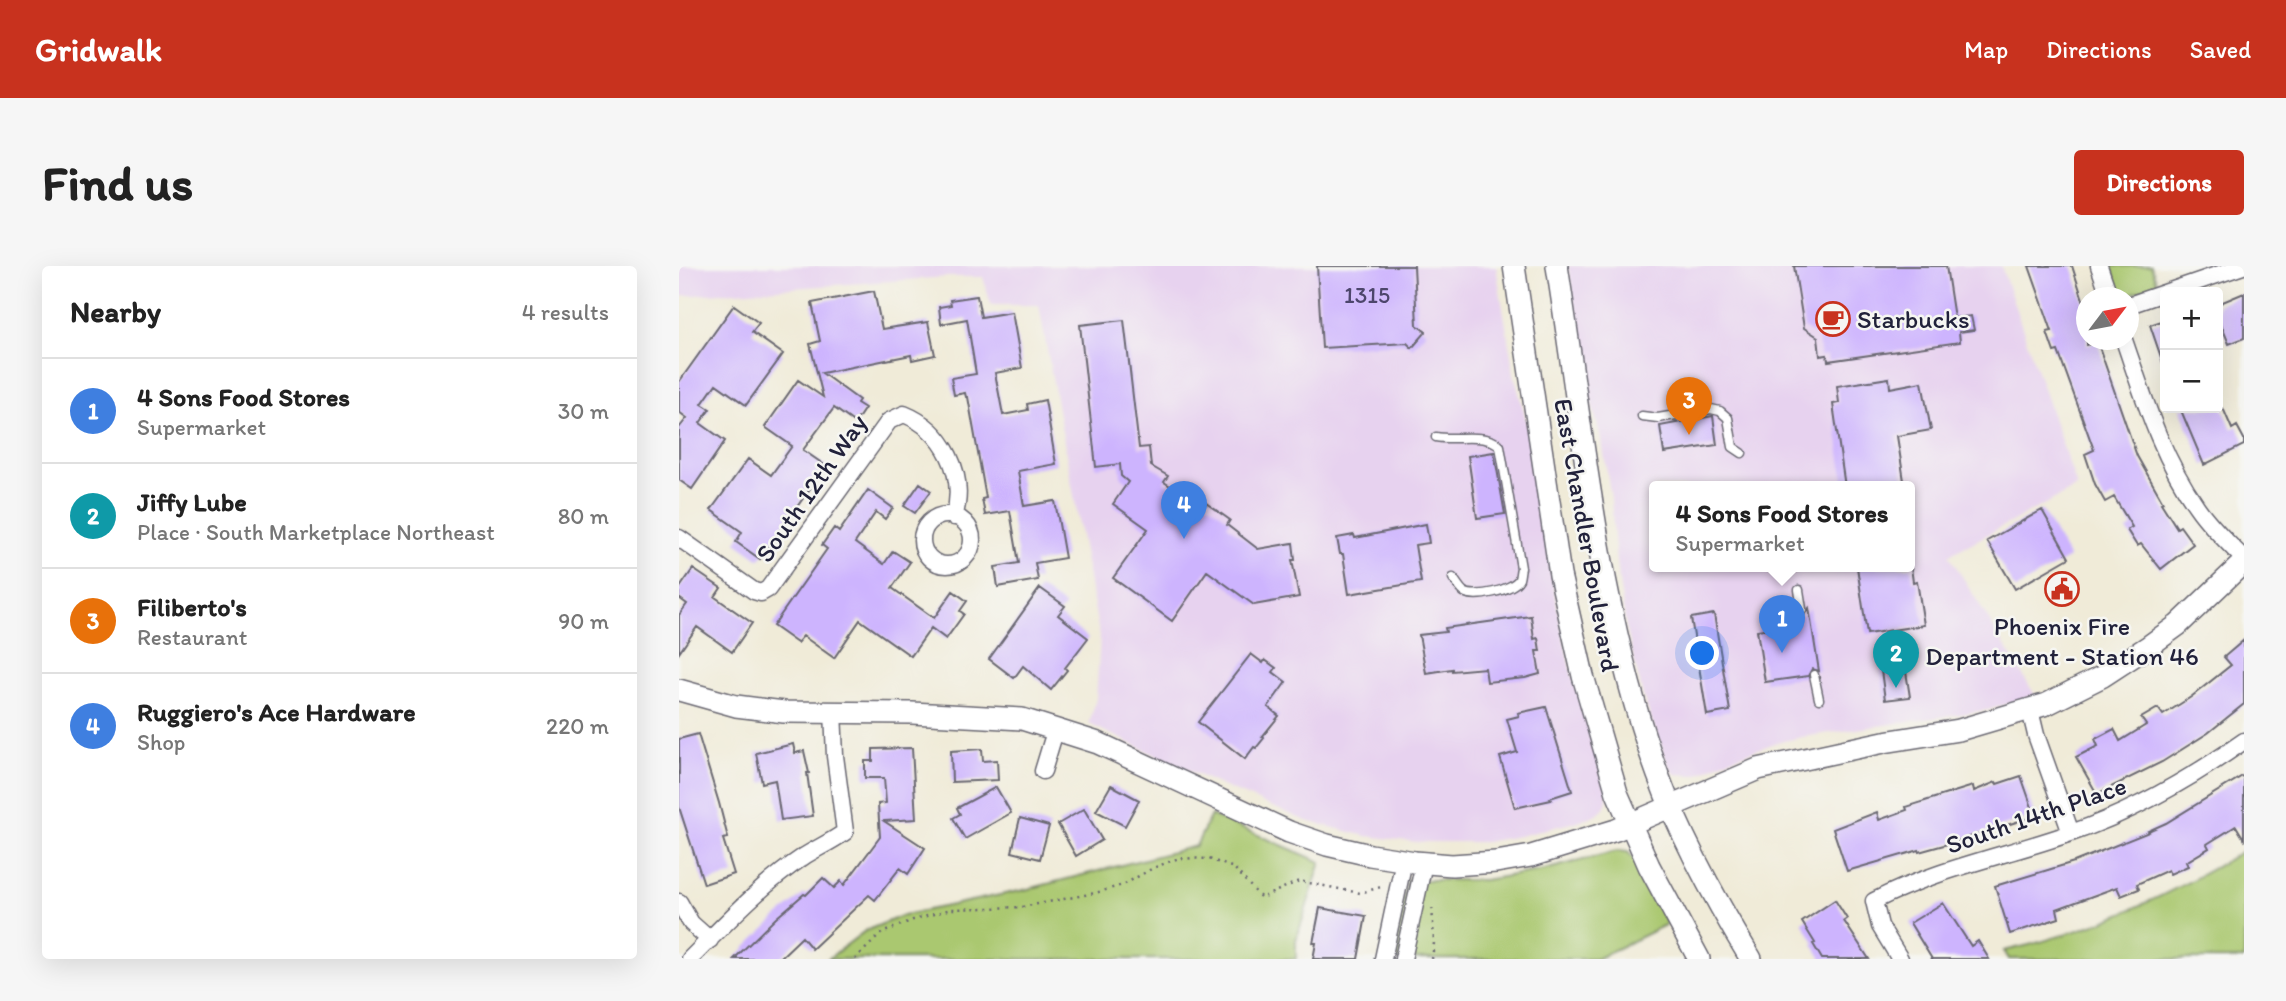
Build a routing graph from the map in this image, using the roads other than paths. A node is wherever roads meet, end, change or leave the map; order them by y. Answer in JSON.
{"nodes":[{"id":1,"x":1514,"y":266,"type":"edge"},
{"id":2,"x":1557,"y":266,"type":"edge"},
{"id":3,"x":2099,"y":266,"type":"edge"},
{"id":4,"x":2243,"y":266,"type":"edge"},
{"id":5,"x":2106,"y":287,"type":"edge"},
{"id":6,"x":2139,"y":302,"type":"edge"},
{"id":7,"x":2127,"y":350,"type":"edge"},
{"id":8,"x":1642,"y":416,"type":"dead end"},
{"id":9,"x":1436,"y":437,"type":"dead end"},
{"id":10,"x":1742,"y":453,"type":"dead end"},
{"id":11,"x":954,"y":517,"type":"dead end"},
{"id":12,"x":680,"y":542,"type":"edge"},
{"id":13,"x":2244,"y":561,"type":"edge"},
{"id":14,"x":1453,"y":578,"type":"dead end"},
{"id":15,"x":1799,"y":590,"type":"dead end"},
{"id":16,"x":1802,"y":609,"type":"dead end"},
{"id":17,"x":1814,"y":674,"type":"dead end"},
{"id":18,"x":679,"y":691,"type":"edge"},
{"id":19,"x":1819,"y":699,"type":"dead end"},
{"id":20,"x":2030,"y":710,"type":"junction"},
{"id":21,"x":833,"y":711,"type":"junction"},
{"id":22,"x":1056,"y":728,"type":"junction"},
{"id":23,"x":2244,"y":741,"type":"edge"},
{"id":24,"x":1042,"y":771,"type":"dead end"},
{"id":25,"x":1672,"y":806,"type":"junction"},
{"id":26,"x":1631,"y":824,"type":"junction"},
{"id":27,"x":2071,"y":833,"type":"junction"},
{"id":28,"x":1414,"y":861,"type":"junction"},
{"id":29,"x":679,"y":902,"type":"edge"},
{"id":30,"x":709,"y":940,"type":"junction"},
{"id":31,"x":690,"y":959,"type":"edge"},
{"id":32,"x":1383,"y":959,"type":"edge"},
{"id":33,"x":1403,"y":959,"type":"edge"},
{"id":34,"x":1699,"y":959,"type":"edge"},
{"id":35,"x":1751,"y":959,"type":"edge"},
{"id":36,"x":1900,"y":959,"type":"edge"}],
"edges":[{"from":1,"to":26,"type":"street","name":"East Chandler Boulevard"},
{"from":2,"to":25,"type":"street","name":"East Chandler Boulevard"},
{"from":3,"to":5,"type":"street"},
{"from":4,"to":6,"type":"street"},
{"from":7,"to":13,"type":"street"},
{"from":8,"to":10,"type":"lane"},
{"from":9,"to":14,"type":"lane"},
{"from":11,"to":12,"type":"street","name":"South 12th Way"},
{"from":13,"to":20,"type":"street"},
{"from":15,"to":16,"type":"lane"},
{"from":17,"to":19,"type":"lane"},
{"from":18,"to":21,"type":"street"},
{"from":20,"to":25,"type":"street"},
{"from":20,"to":27,"type":"street"},
{"from":21,"to":22,"type":"street"},
{"from":21,"to":30,"type":"street"},
{"from":22,"to":24,"type":"street"},
{"from":22,"to":28,"type":"street"},
{"from":23,"to":27,"type":"street","name":"South 14th Place"},
{"from":25,"to":26,"type":"street"},
{"from":25,"to":35,"type":"street","name":"East Chandler Boulevard"},
{"from":26,"to":28,"type":"street"},
{"from":26,"to":34,"type":"street","name":"East Chandler Boulevard"},
{"from":27,"to":36,"type":"street","name":"South 14th Place"},
{"from":28,"to":32,"type":"street"},
{"from":28,"to":33,"type":"street"},
{"from":29,"to":30,"type":"street"},
{"from":30,"to":31,"type":"street"}]}
